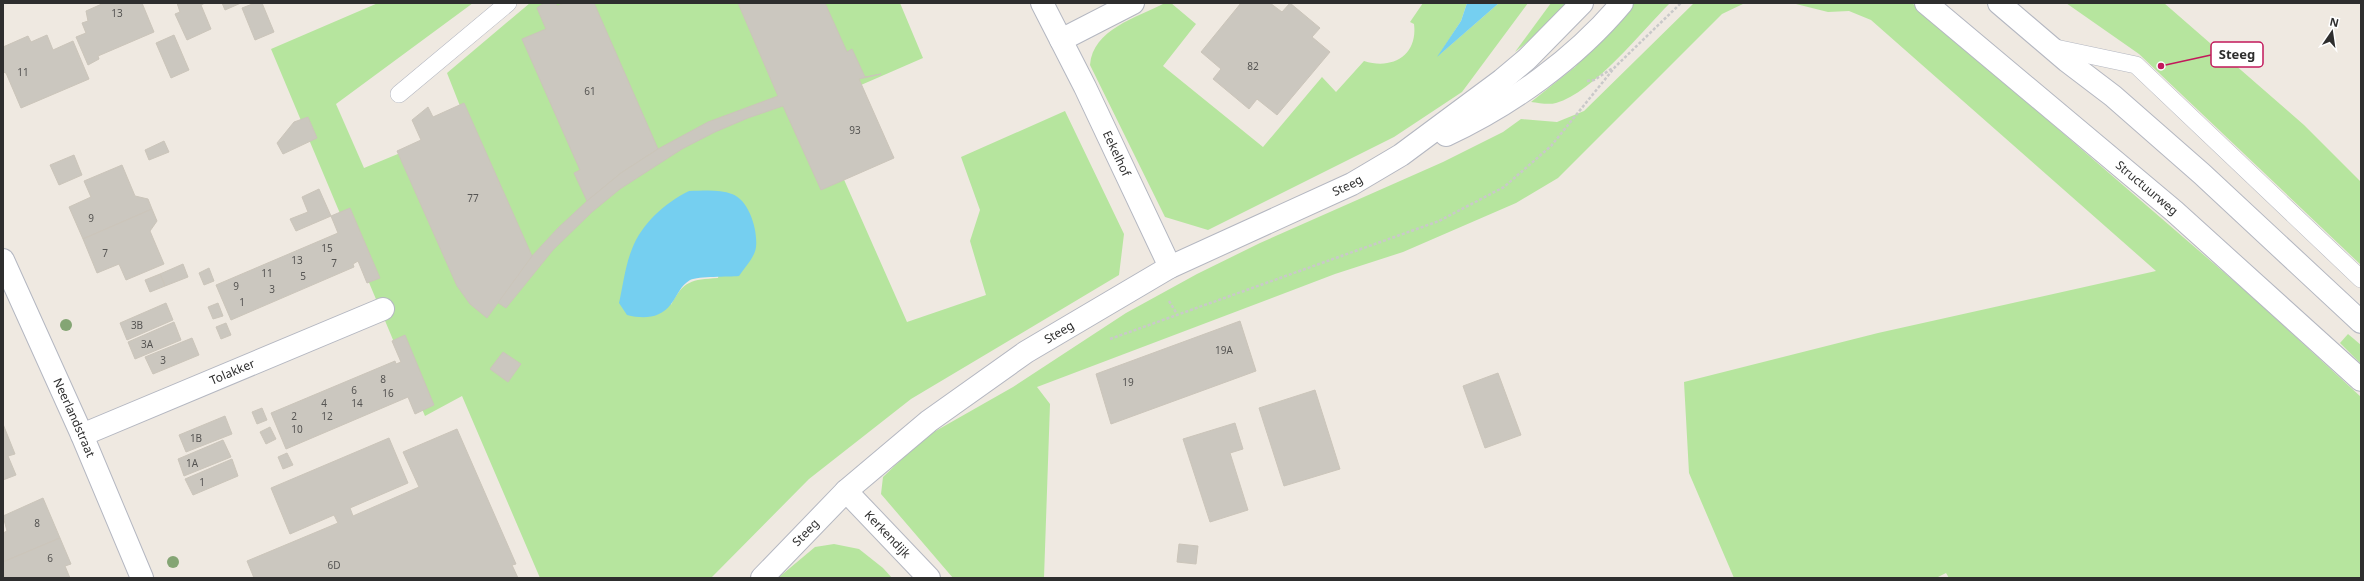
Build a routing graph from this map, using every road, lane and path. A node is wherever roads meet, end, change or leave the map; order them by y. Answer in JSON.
{"nodes":[{"id":1,"x":508,"y":3,"type":"edge"},
{"id":2,"x":1042,"y":3,"type":"edge"},
{"id":3,"x":1133,"y":3,"type":"edge"},
{"id":4,"x":1582,"y":3,"type":"edge"},
{"id":5,"x":1622,"y":3,"type":"edge"},
{"id":6,"x":1681,"y":3,"type":"edge"},
{"id":7,"x":1926,"y":3,"type":"edge"},
{"id":8,"x":1999,"y":3,"type":"edge"},
{"id":9,"x":1061,"y":40,"type":"junction"},
{"id":10,"x":2050,"y":47,"type":"junction"},
{"id":11,"x":399,"y":94,"type":"dead end"},
{"id":12,"x":1401,"y":155,"type":"junction"},
{"id":13,"x":3,"y":260,"type":"edge"},
{"id":14,"x":1170,"y":267,"type":"junction"},
{"id":15,"x":2361,"y":279,"type":"edge"},
{"id":16,"x":383,"y":309,"type":"dead end"},
{"id":17,"x":1177,"y":314,"type":"dead end"},
{"id":18,"x":2361,"y":322,"type":"edge"},
{"id":19,"x":2361,"y":380,"type":"edge"},
{"id":20,"x":82,"y":435,"type":"junction"},
{"id":21,"x":846,"y":491,"type":"junction"},
{"id":22,"x":142,"y":578,"type":"edge"},
{"id":23,"x":762,"y":578,"type":"edge"},
{"id":24,"x":929,"y":578,"type":"edge"}],
"edges":[{"from":1,"to":11,"type":"lane"},
{"from":2,"to":9,"type":"street","name":"Eekelhof"},
{"from":3,"to":9,"type":"street"},
{"from":4,"to":12,"type":"street","name":"Steeg"},
{"from":5,"to":12,"type":"street","name":"Steeg"},
{"from":6,"to":17,"type":"path"},
{"from":7,"to":19,"type":"street","name":"Structuurweg"},
{"from":8,"to":10,"type":"street"},
{"from":9,"to":14,"type":"street","name":"Eekelhof"},
{"from":10,"to":15,"type":"lane"},
{"from":10,"to":18,"type":"street"},
{"from":12,"to":14,"type":"street","name":"Steeg"},
{"from":13,"to":20,"type":"street","name":"Neerlandstraat"},
{"from":14,"to":21,"type":"street","name":"Steeg"},
{"from":16,"to":20,"type":"street","name":"Tolakker"},
{"from":20,"to":22,"type":"street","name":"Neerlandstraat"},
{"from":21,"to":23,"type":"street","name":"Steeg"},
{"from":21,"to":24,"type":"street","name":"Kerkendijk"}]}
